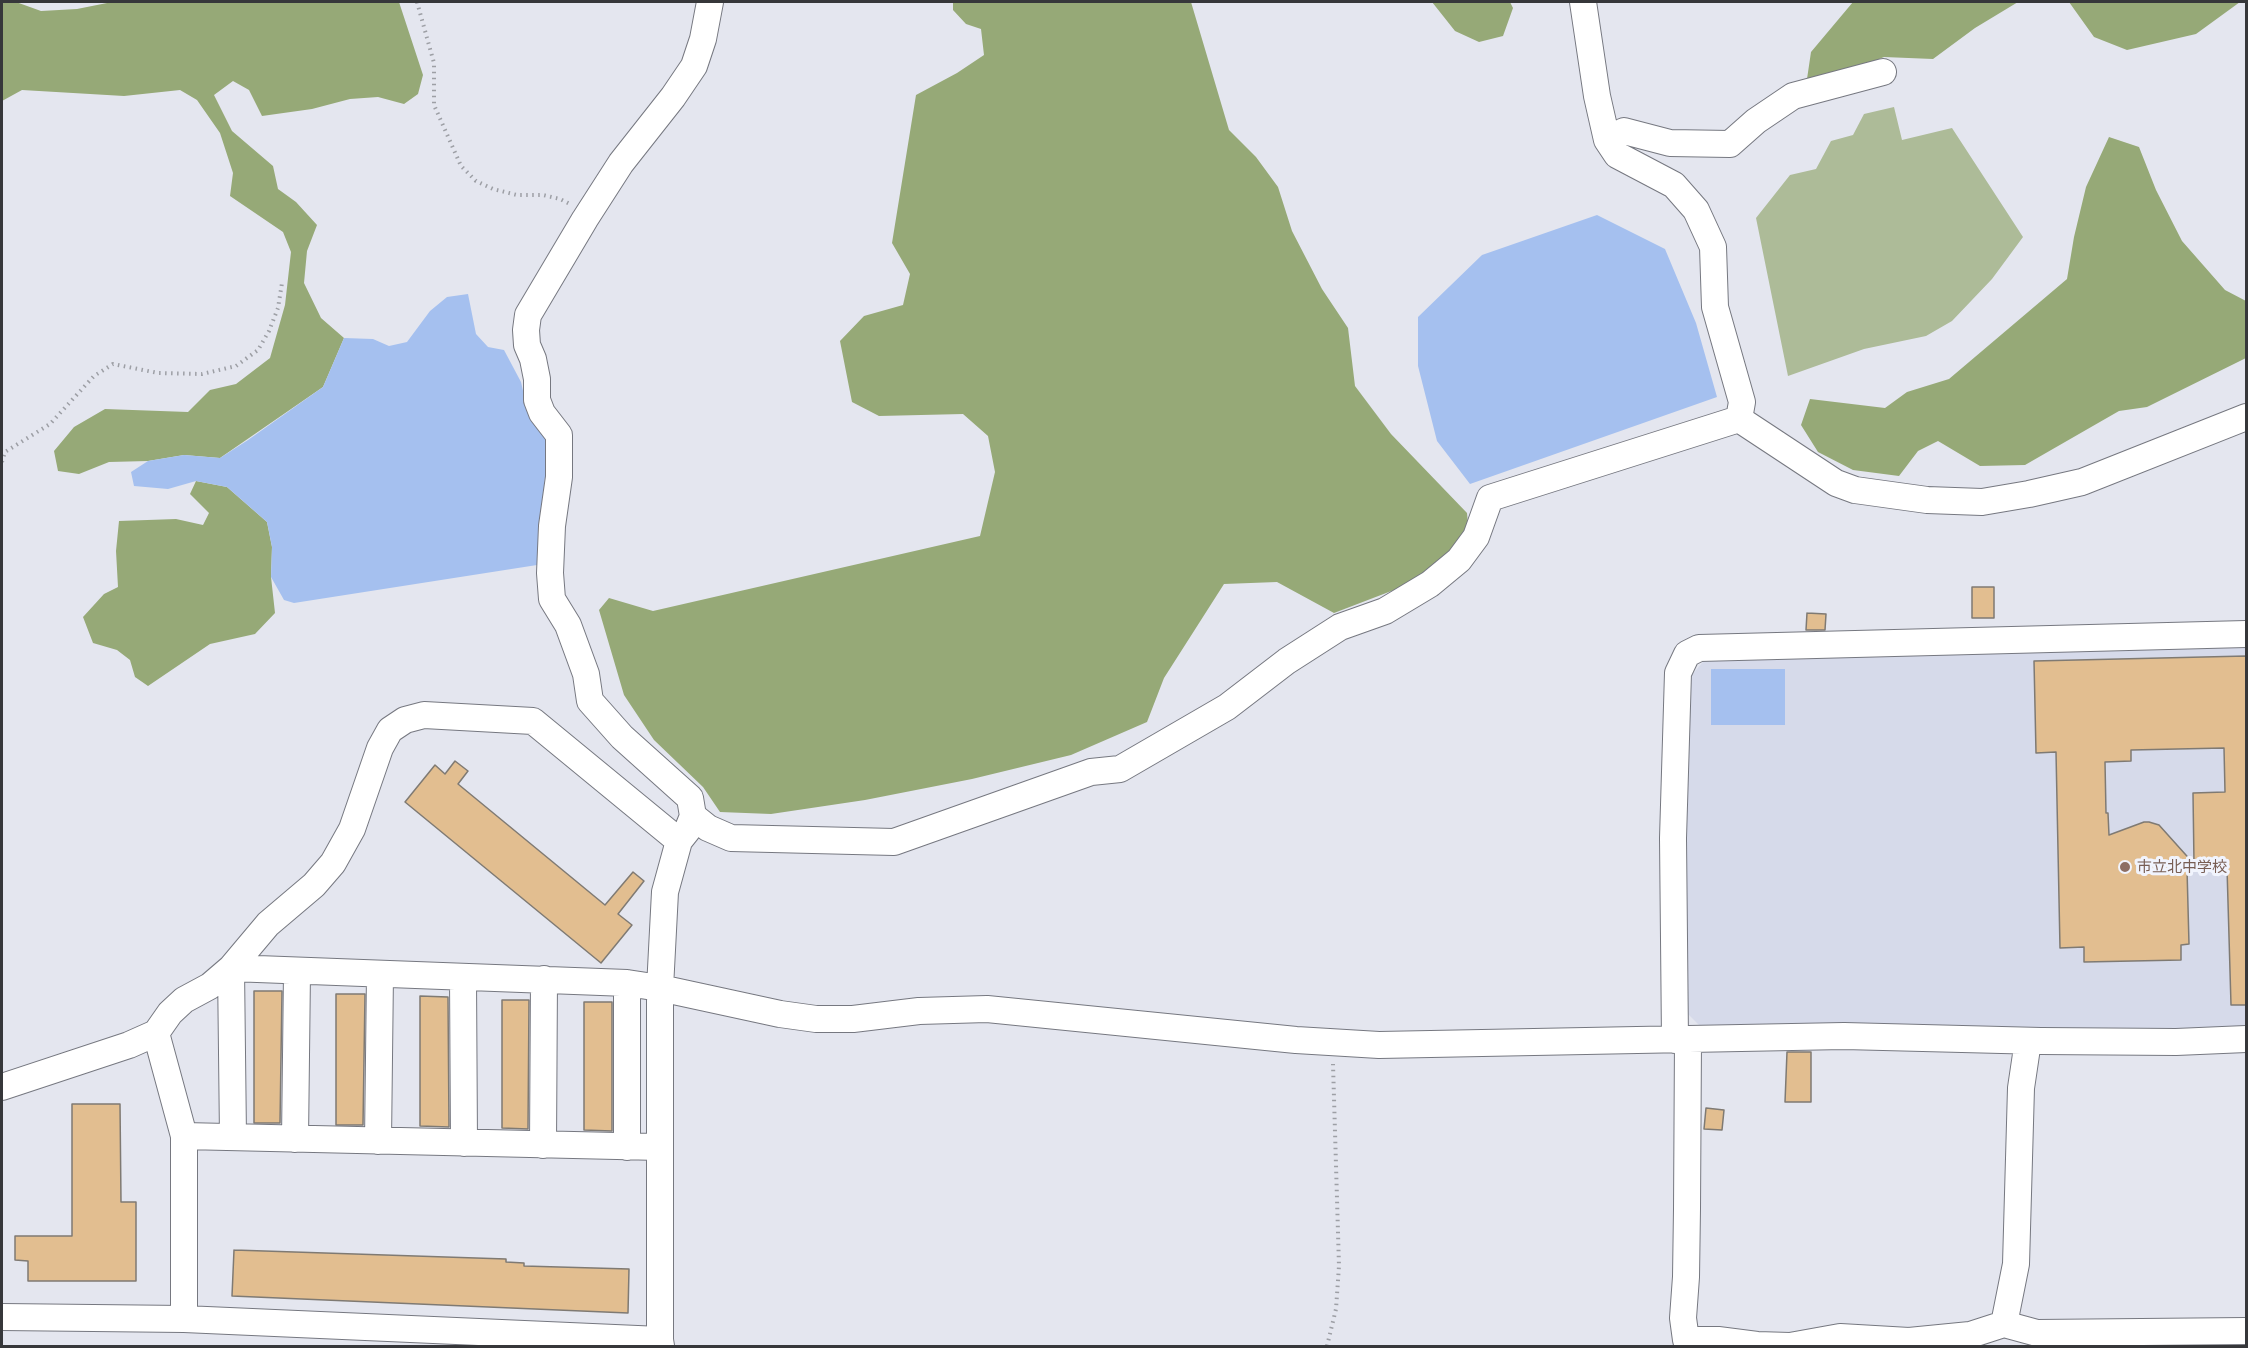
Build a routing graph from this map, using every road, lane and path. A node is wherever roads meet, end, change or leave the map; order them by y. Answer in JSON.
{"nodes":[{"id":1,"x":417,"y":2,"type":"edge"},
{"id":2,"x":710,"y":2,"type":"edge"},
{"id":3,"x":1583,"y":2,"type":"edge"},
{"id":4,"x":1883,"y":72,"type":"dead end"},
{"id":5,"x":1607,"y":140,"type":"junction"},
{"id":6,"x":585,"y":219,"type":"junction"},
{"id":7,"x":282,"y":283,"type":"dead end"},
{"id":8,"x":2247,"y":417,"type":"edge"},
{"id":9,"x":1739,"y":419,"type":"junction"},
{"id":10,"x":3,"y":450,"type":"edge"},
{"id":11,"x":2,"y":462,"type":"edge"},
{"id":12,"x":2247,"y":634,"type":"edge"},
{"id":13,"x":693,"y":816,"type":"junction"},
{"id":14,"x":680,"y":841,"type":"junction"},
{"id":15,"x":231,"y":968,"type":"junction"},
{"id":16,"x":297,"y":972,"type":"junction"},
{"id":17,"x":380,"y":974,"type":"junction"},
{"id":18,"x":463,"y":978,"type":"junction"},
{"id":19,"x":544,"y":979,"type":"junction"},
{"id":20,"x":627,"y":983,"type":"junction"},
{"id":21,"x":660,"y":988,"type":"junction"},
{"id":22,"x":156,"y":1033,"type":"junction"},
{"id":23,"x":2247,"y":1039,"type":"edge"},
{"id":24,"x":1681,"y":1040,"type":"junction"},
{"id":25,"x":2028,"y":1041,"type":"junction"},
{"id":26,"x":1333,"y":1042,"type":"junction"},
{"id":27,"x":2,"y":1086,"type":"edge"},
{"id":28,"x":184,"y":1136,"type":"junction"},
{"id":29,"x":233,"y":1137,"type":"junction"},
{"id":30,"x":295,"y":1139,"type":"junction"},
{"id":31,"x":378,"y":1141,"type":"junction"},
{"id":32,"x":464,"y":1143,"type":"junction"},
{"id":33,"x":543,"y":1144,"type":"junction"},
{"id":34,"x":627,"y":1146,"type":"junction"},
{"id":35,"x":660,"y":1147,"type":"junction"},
{"id":36,"x":2,"y":1317,"type":"edge"},
{"id":37,"x":184,"y":1319,"type":"junction"},
{"id":38,"x":2004,"y":1324,"type":"junction"},
{"id":39,"x":2247,"y":1331,"type":"edge"},
{"id":40,"x":661,"y":1343,"type":"edge"},
{"id":41,"x":1327,"y":1347,"type":"edge"}],
"edges":[{"from":1,"to":6,"type":"path"},
{"from":2,"to":6,"type":"street"},
{"from":3,"to":5,"type":"street"},
{"from":4,"to":5,"type":"street"},
{"from":5,"to":9,"type":"street"},
{"from":6,"to":13,"type":"street"},
{"from":7,"to":10,"type":"path"},
{"from":8,"to":9,"type":"street"},
{"from":9,"to":13,"type":"street"},
{"from":10,"to":11,"type":"path"},
{"from":12,"to":24,"type":"street"},
{"from":13,"to":14,"type":"street"},
{"from":14,"to":15,"type":"street"},
{"from":14,"to":21,"type":"street"},
{"from":15,"to":16,"type":"street"},
{"from":15,"to":22,"type":"street"},
{"from":15,"to":29,"type":"street"},
{"from":16,"to":17,"type":"street"},
{"from":16,"to":30,"type":"street"},
{"from":17,"to":18,"type":"street"},
{"from":17,"to":31,"type":"street"},
{"from":18,"to":19,"type":"street"},
{"from":18,"to":32,"type":"street"},
{"from":19,"to":20,"type":"street"},
{"from":19,"to":33,"type":"street"},
{"from":20,"to":21,"type":"street"},
{"from":20,"to":34,"type":"street"},
{"from":21,"to":26,"type":"street"},
{"from":21,"to":35,"type":"street"},
{"from":22,"to":27,"type":"street"},
{"from":22,"to":28,"type":"street"},
{"from":23,"to":25,"type":"street"},
{"from":24,"to":25,"type":"street"},
{"from":24,"to":26,"type":"street"},
{"from":24,"to":38,"type":"street"},
{"from":25,"to":38,"type":"street"},
{"from":26,"to":41,"type":"path"},
{"from":28,"to":29,"type":"street"},
{"from":28,"to":37,"type":"street"},
{"from":29,"to":30,"type":"street"},
{"from":30,"to":31,"type":"street"},
{"from":31,"to":32,"type":"street"},
{"from":32,"to":33,"type":"street"},
{"from":33,"to":34,"type":"street"},
{"from":34,"to":35,"type":"street"},
{"from":35,"to":40,"type":"street"},
{"from":36,"to":37,"type":"street"},
{"from":37,"to":40,"type":"street"},
{"from":38,"to":39,"type":"street"}]}
